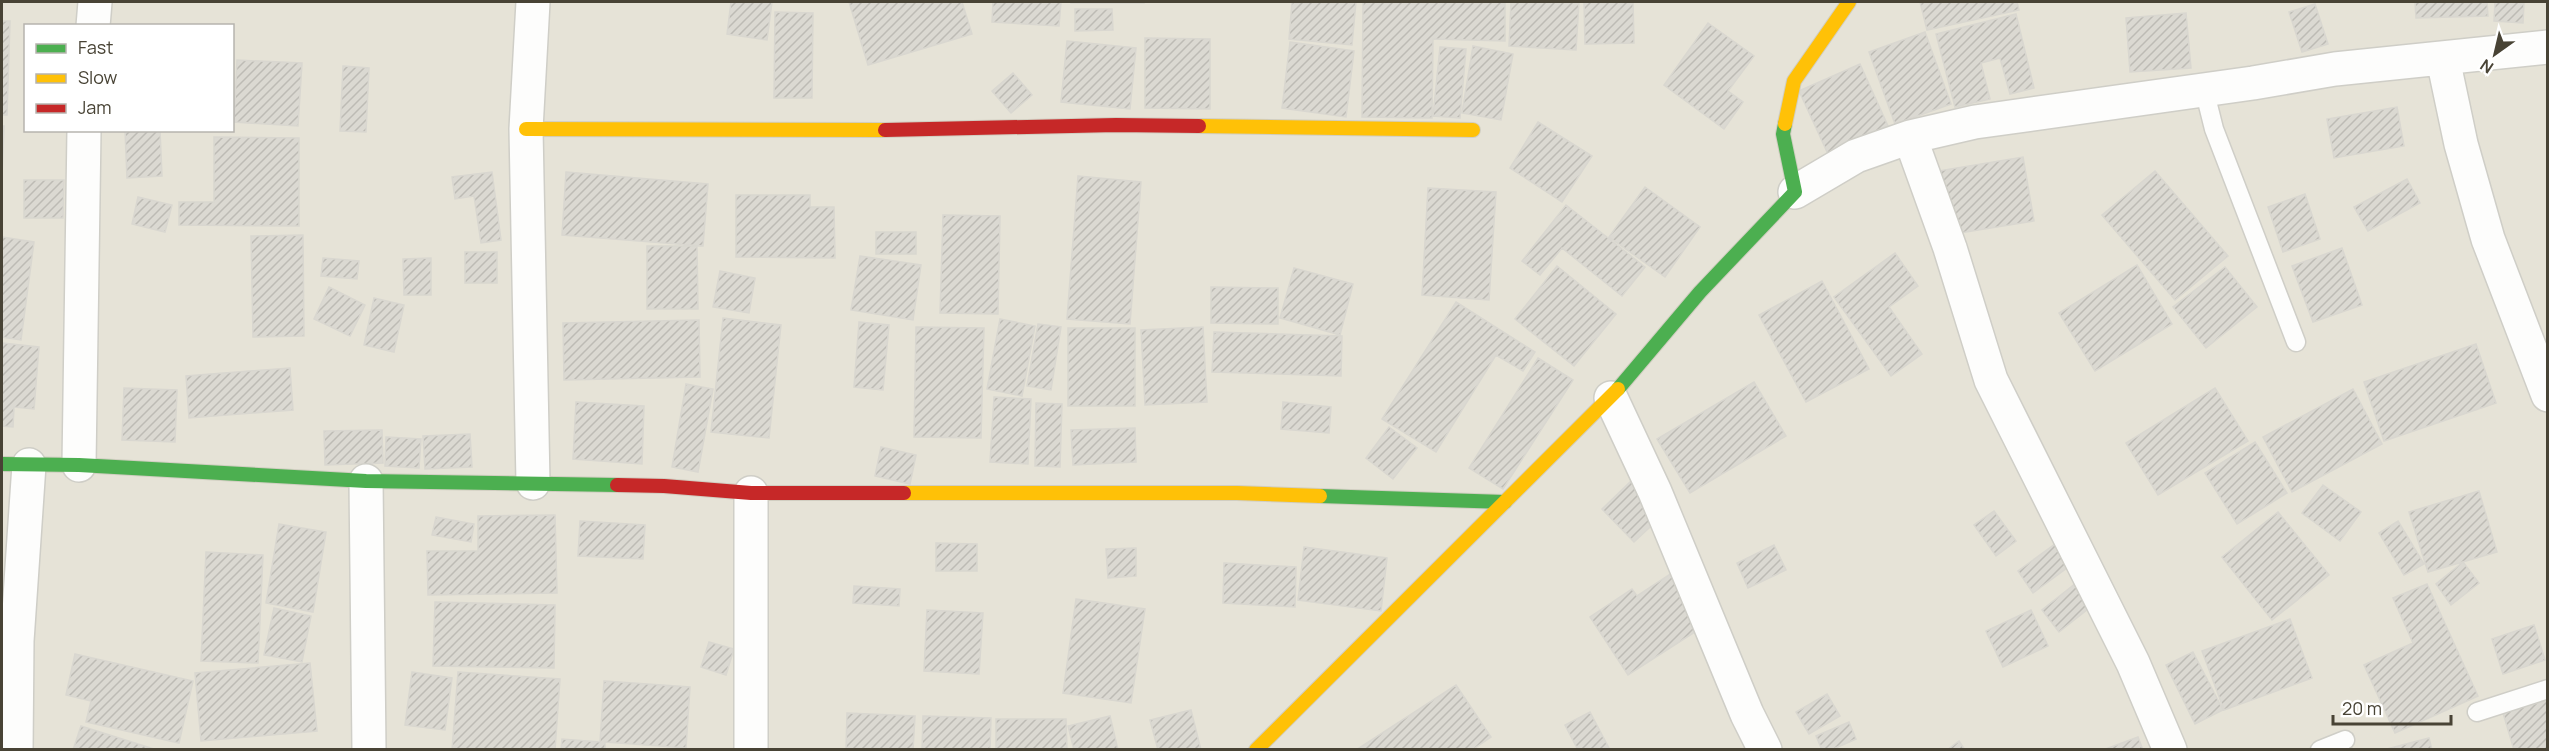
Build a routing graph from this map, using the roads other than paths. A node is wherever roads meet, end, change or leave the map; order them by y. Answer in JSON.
{"nodes":[{"id":1,"x":96,"y":2,"type":"edge"},
{"id":2,"x":533,"y":2,"type":"edge"},
{"id":3,"x":1849,"y":2,"type":"edge"},
{"id":4,"x":93,"y":24,"type":"edge"},
{"id":5,"x":2547,"y":47,"type":"edge"},
{"id":6,"x":2443,"y":58,"type":"junction"},
{"id":7,"x":2204,"y":89,"type":"junction"},
{"id":8,"x":526,"y":129,"type":"junction"},
{"id":9,"x":1473,"y":130,"type":"dead end"},
{"id":10,"x":84,"y":132,"type":"edge"},
{"id":11,"x":1910,"y":137,"type":"junction"},
{"id":12,"x":1795,"y":192,"type":"junction"},
{"id":13,"x":2296,"y":342,"type":"dead end"},
{"id":14,"x":2547,"y":395,"type":"edge"},
{"id":15,"x":1611,"y":398,"type":"junction"},
{"id":16,"x":15,"y":465,"type":"edge"},
{"id":17,"x":79,"y":465,"type":"junction"},
{"id":18,"x":366,"y":481,"type":"junction"},
{"id":19,"x":533,"y":483,"type":"junction"},
{"id":20,"x":751,"y":493,"type":"junction"},
{"id":21,"x":1505,"y":502,"type":"junction"},
{"id":22,"x":2547,"y":689,"type":"edge"},
{"id":23,"x":2476,"y":712,"type":"dead end"},
{"id":24,"x":2345,"y":740,"type":"dead end"},
{"id":25,"x":16,"y":750,"type":"edge"},
{"id":26,"x":369,"y":750,"type":"edge"},
{"id":27,"x":751,"y":750,"type":"edge"},
{"id":28,"x":1256,"y":750,"type":"edge"},
{"id":29,"x":1765,"y":750,"type":"edge"},
{"id":30,"x":2170,"y":750,"type":"edge"},
{"id":31,"x":2320,"y":750,"type":"edge"}],
"edges":[{"from":1,"to":4,"type":"street"},
{"from":2,"to":8,"type":"street"},
{"from":3,"to":12,"type":"street"},
{"from":5,"to":6,"type":"street"},
{"from":6,"to":7,"type":"street"},
{"from":6,"to":14,"type":"street"},
{"from":7,"to":11,"type":"street"},
{"from":7,"to":13,"type":"lane"},
{"from":8,"to":9,"type":"street"},
{"from":8,"to":19,"type":"street"},
{"from":10,"to":17,"type":"street"},
{"from":11,"to":12,"type":"street"},
{"from":11,"to":30,"type":"street"},
{"from":12,"to":15,"type":"street"},
{"from":15,"to":21,"type":"street"},
{"from":15,"to":29,"type":"street"},
{"from":16,"to":17,"type":"street"},
{"from":16,"to":25,"type":"street"},
{"from":17,"to":18,"type":"street"},
{"from":18,"to":19,"type":"street"},
{"from":18,"to":26,"type":"street"},
{"from":19,"to":20,"type":"street"},
{"from":20,"to":21,"type":"street"},
{"from":20,"to":27,"type":"street"},
{"from":21,"to":28,"type":"street"},
{"from":22,"to":23,"type":"lane"},
{"from":24,"to":31,"type":"lane"}]}
